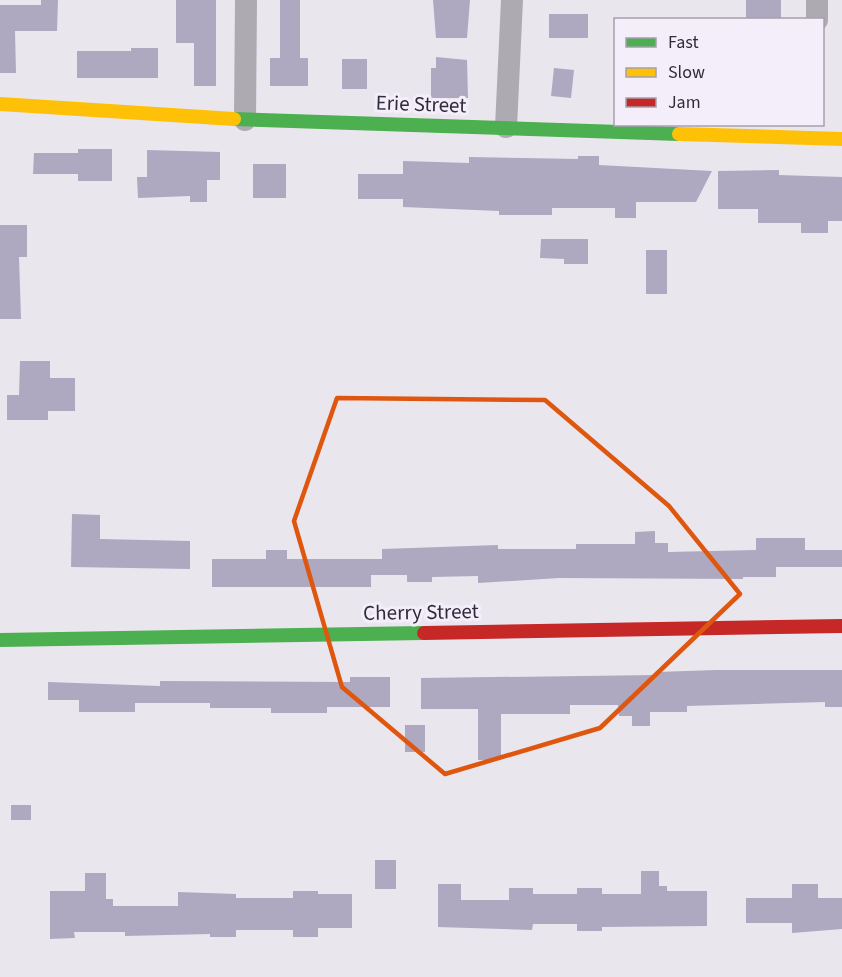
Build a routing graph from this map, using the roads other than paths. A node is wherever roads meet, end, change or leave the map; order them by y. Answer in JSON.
{"nodes":[{"id":1,"x":246,"y":0,"type":"edge"},
{"id":2,"x":512,"y":0,"type":"edge"},
{"id":3,"x":818,"y":0,"type":"edge"},
{"id":4,"x":817,"y":18,"type":"edge"},
{"id":5,"x":0,"y":105,"type":"edge"},
{"id":6,"x":245,"y":120,"type":"junction"},
{"id":7,"x":506,"y":127,"type":"junction"},
{"id":8,"x":815,"y":131,"type":"edge"},
{"id":9,"x":842,"y":139,"type":"edge"},
{"id":10,"x":842,"y":626,"type":"edge"},
{"id":11,"x":0,"y":640,"type":"edge"}],
"edges":[{"from":1,"to":6,"type":"street"},
{"from":2,"to":7,"type":"street"},
{"from":3,"to":4,"type":"street"},
{"from":5,"to":6,"type":"street","name":"Erie Street"},
{"from":6,"to":7,"type":"street","name":"Erie Street"},
{"from":7,"to":8,"type":"street","name":"Erie Street"},
{"from":8,"to":9,"type":"street","name":"Erie Street"},
{"from":10,"to":11,"type":"street","name":"Cherry Street"}]}
